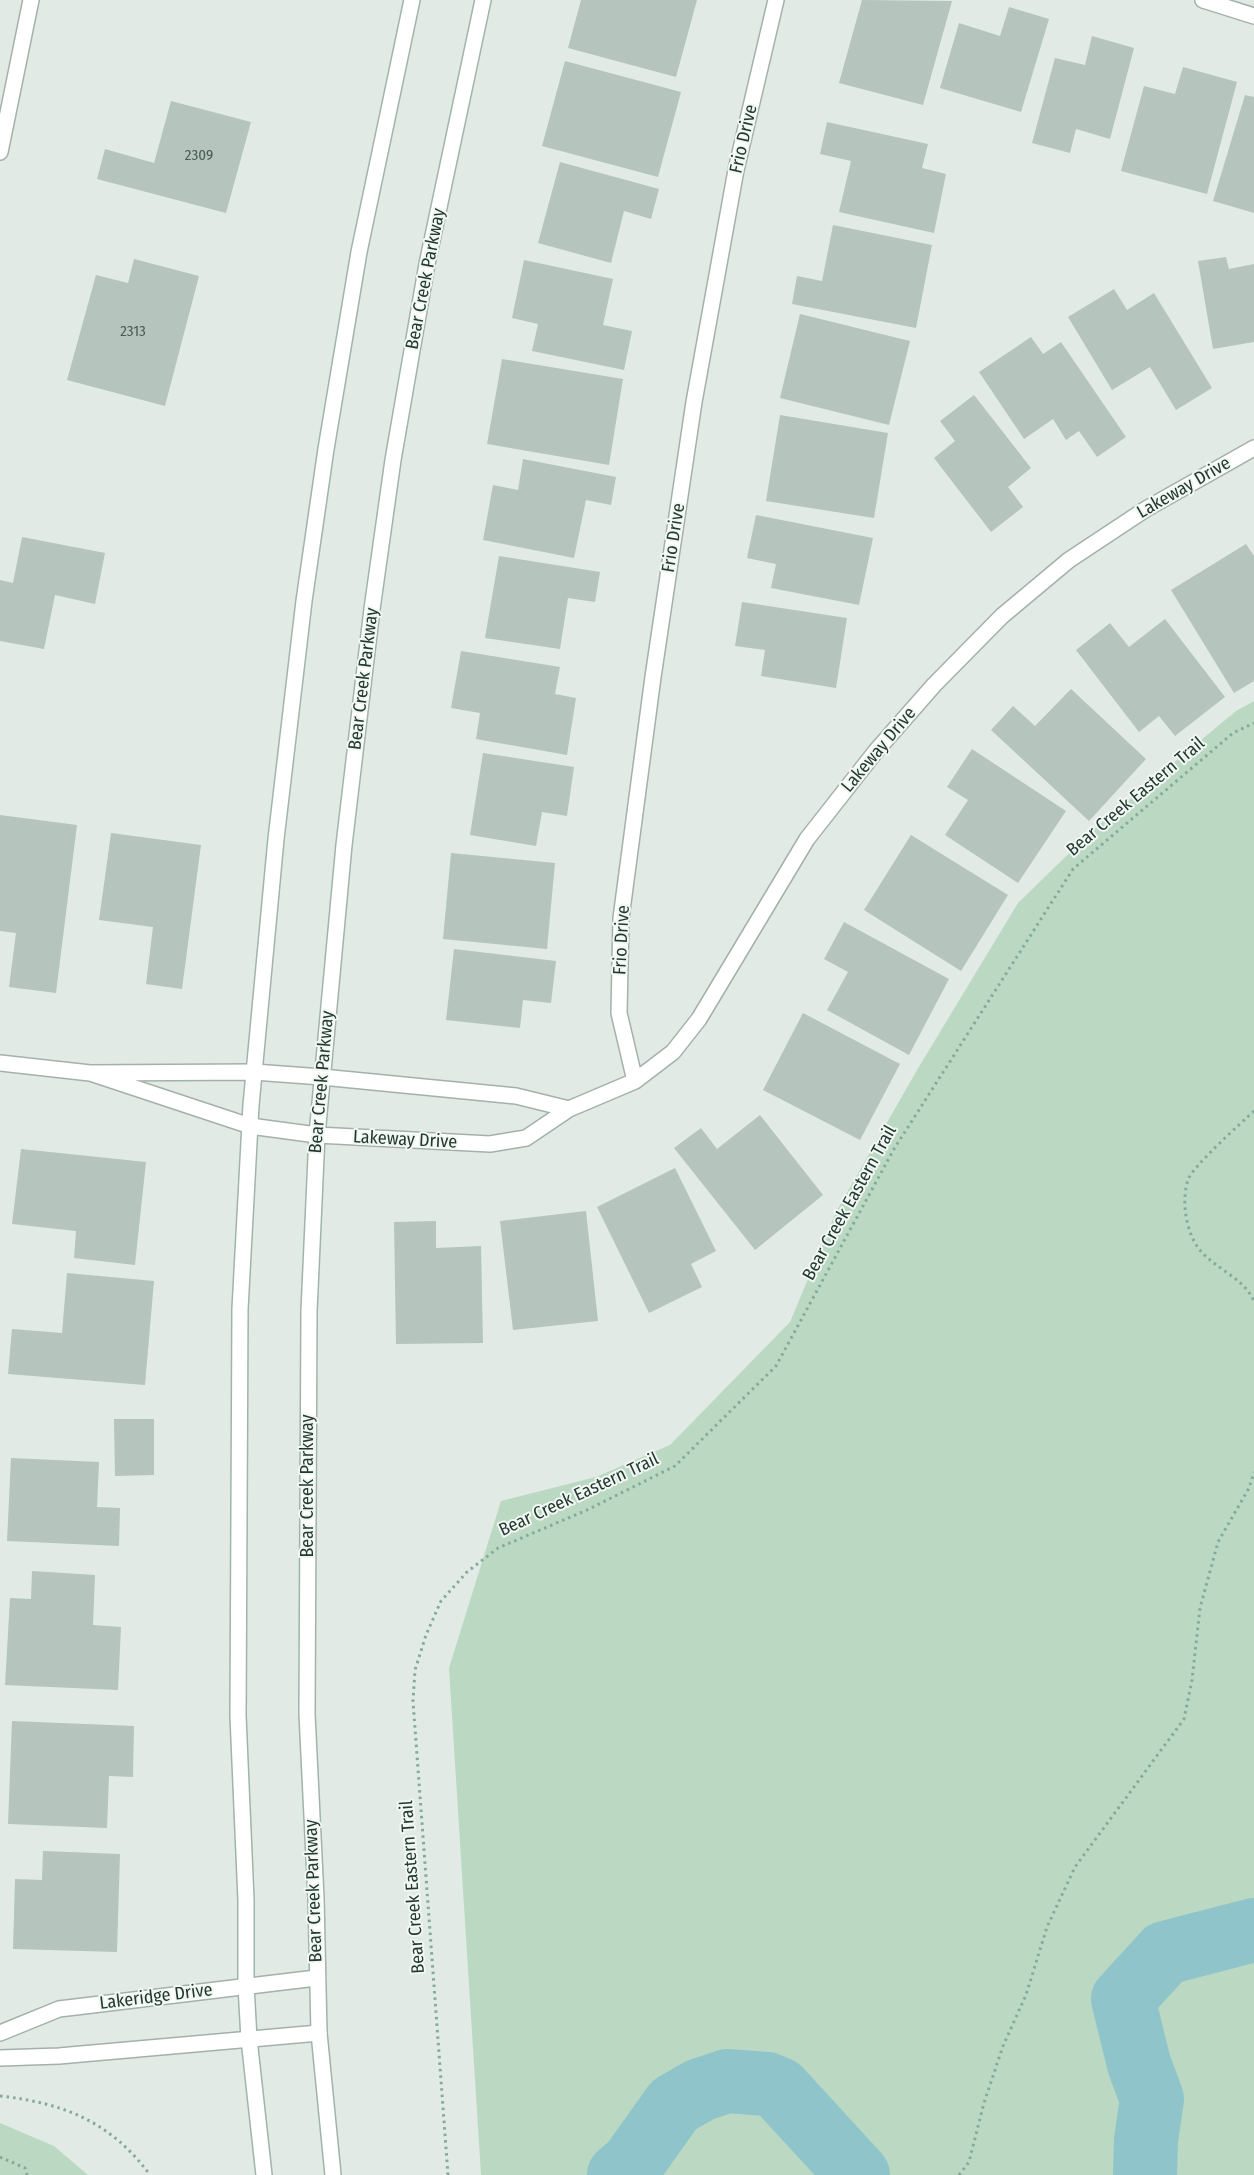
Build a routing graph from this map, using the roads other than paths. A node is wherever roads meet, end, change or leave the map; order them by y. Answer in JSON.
{"nodes":[{"id":1,"x":31,"y":0,"type":"edge"},
{"id":2,"x":412,"y":0,"type":"edge"},
{"id":3,"x":483,"y":0,"type":"edge"},
{"id":4,"x":776,"y":0,"type":"edge"},
{"id":5,"x":1203,"y":0,"type":"edge"},
{"id":6,"x":1230,"y":4,"type":"edge"},
{"id":7,"x":1254,"y":16,"type":"edge"},
{"id":8,"x":0,"y":152,"type":"edge"},
{"id":9,"x":1254,"y":448,"type":"edge"},
{"id":10,"x":0,"y":1063,"type":"edge"},
{"id":11,"x":254,"y":1072,"type":"junction"},
{"id":12,"x":90,"y":1073,"type":"junction"},
{"id":13,"x":322,"y":1077,"type":"junction"},
{"id":14,"x":634,"y":1081,"type":"junction"},
{"id":15,"x":569,"y":1109,"type":"junction"},
{"id":16,"x":250,"y":1126,"type":"junction"},
{"id":17,"x":317,"y":1135,"type":"junction"},
{"id":18,"x":316,"y":1978,"type":"junction"},
{"id":19,"x":246,"y":1986,"type":"junction"},
{"id":20,"x":319,"y":2033,"type":"junction"},
{"id":21,"x":0,"y":2034,"type":"edge"},
{"id":22,"x":249,"y":2039,"type":"junction"},
{"id":23,"x":0,"y":2058,"type":"edge"},
{"id":24,"x":264,"y":2175,"type":"edge"},
{"id":25,"x":333,"y":2175,"type":"edge"}],
"edges":[{"from":1,"to":8,"type":"main road"},
{"from":2,"to":11,"type":"main road"},
{"from":3,"to":13,"type":"main road","name":"Bear Creek Parkway"},
{"from":4,"to":14,"type":"main road","name":"Frio Drive"},
{"from":5,"to":6,"type":"main road"},
{"from":6,"to":7,"type":"main road"},
{"from":9,"to":14,"type":"main road","name":"Lakeway Drive"},
{"from":10,"to":12,"type":"main road","name":"Lakeway Drive"},
{"from":11,"to":12,"type":"main road","name":"Lakeway Drive"},
{"from":11,"to":13,"type":"main road","name":"Lakeway Drive"},
{"from":11,"to":16,"type":"main road"},
{"from":12,"to":16,"type":"main road","name":"Lakeway Drive"},
{"from":13,"to":15,"type":"main road","name":"Lakeway Drive"},
{"from":13,"to":17,"type":"main road","name":"Bear Creek Parkway"},
{"from":14,"to":15,"type":"main road","name":"Lakeway Drive"},
{"from":15,"to":17,"type":"main road","name":"Lakeway Drive"},
{"from":16,"to":17,"type":"main road","name":"Lakeway Drive"},
{"from":16,"to":19,"type":"main road"},
{"from":17,"to":18,"type":"main road","name":"Bear Creek Parkway"},
{"from":18,"to":19,"type":"main road","name":"Lakeridge Drive"},
{"from":18,"to":20,"type":"main road","name":"Bear Creek Parkway"},
{"from":19,"to":21,"type":"main road","name":"Lakeridge Drive"},
{"from":19,"to":22,"type":"main road"},
{"from":20,"to":22,"type":"main road"},
{"from":20,"to":25,"type":"main road","name":"Bear Creek Parkway"},
{"from":22,"to":23,"type":"main road"},
{"from":22,"to":24,"type":"main road"}]}
